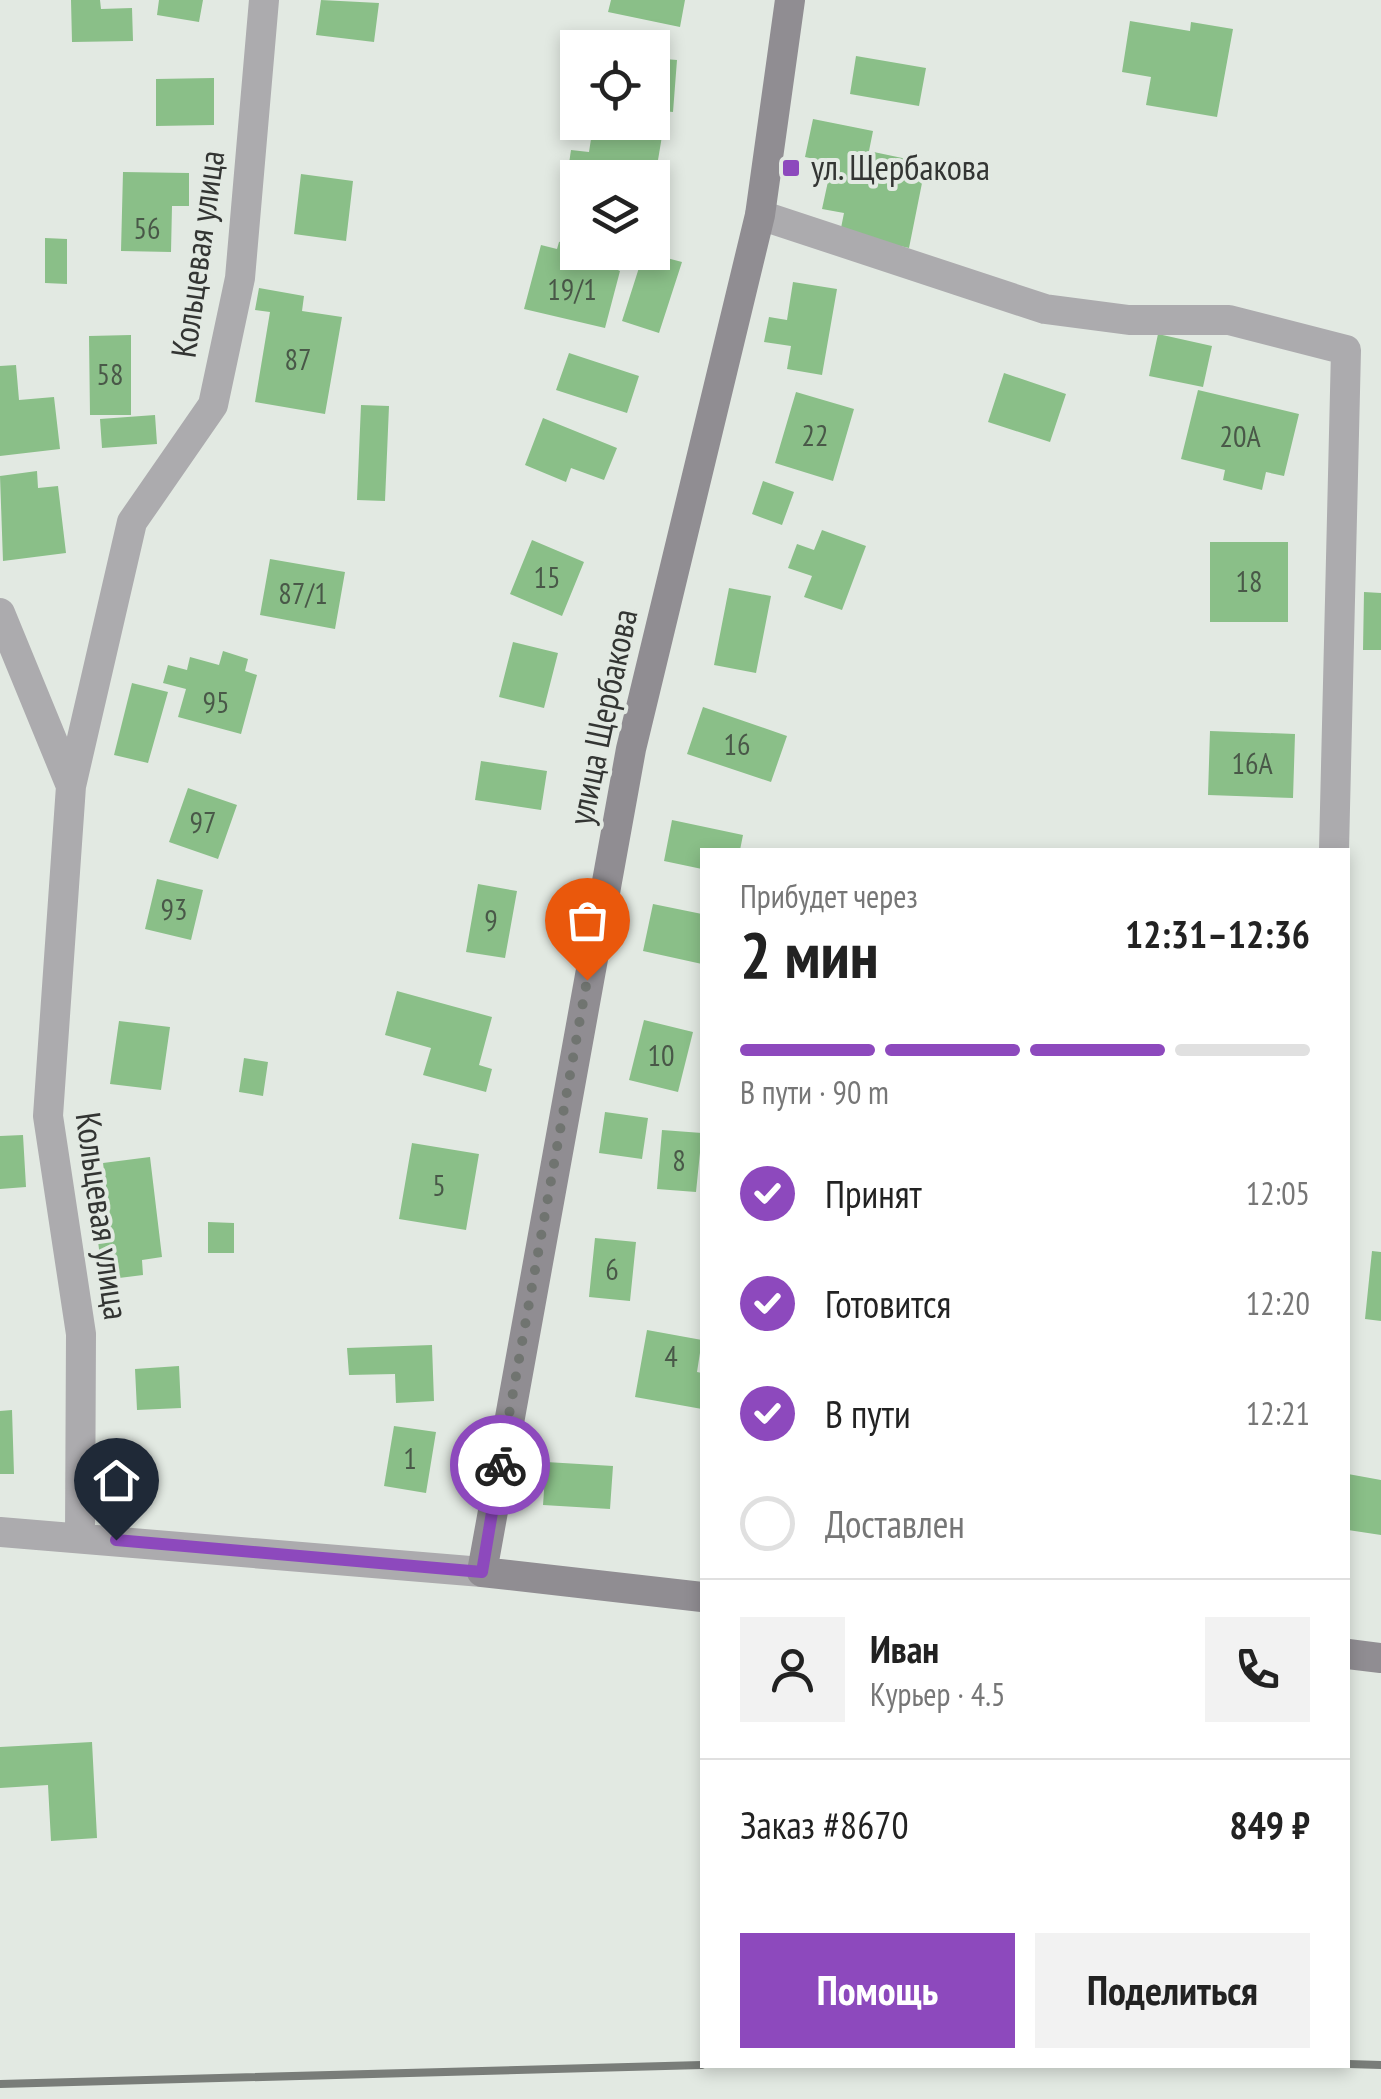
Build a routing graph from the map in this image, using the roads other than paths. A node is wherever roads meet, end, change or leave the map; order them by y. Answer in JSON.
{"nodes":[{"id":1,"x":264,"y":0,"type":"edge"},
{"id":2,"x":790,"y":0,"type":"edge"},
{"id":3,"x":760,"y":215,"type":"junction"},
{"id":4,"x":0,"y":612,"type":"edge"},
{"id":5,"x":71,"y":786,"type":"junction"},
{"id":6,"x":1334,"y":848,"type":"edge"},
{"id":7,"x":0,"y":1532,"type":"edge"},
{"id":8,"x":80,"y":1536,"type":"junction"},
{"id":9,"x":482,"y":1572,"type":"junction"},
{"id":10,"x":700,"y":1596,"type":"edge"},
{"id":11,"x":1350,"y":1654,"type":"edge"},
{"id":12,"x":1381,"y":1658,"type":"edge"}],
"edges":[{"from":1,"to":5,"type":"street","name":"Кольцевая улица"},
{"from":2,"to":3,"type":"street","name":"улица Щербакова"},
{"from":3,"to":6,"type":"street"},
{"from":3,"to":9,"type":"street","name":"улица Щербакова"},
{"from":4,"to":5,"type":"street","name":"Кольцевая улица"},
{"from":5,"to":8,"type":"street","name":"Кольцевая улица"},
{"from":7,"to":8,"type":"street"},
{"from":8,"to":9,"type":"street"},
{"from":9,"to":10,"type":"street"},
{"from":11,"to":12,"type":"street"}]}
